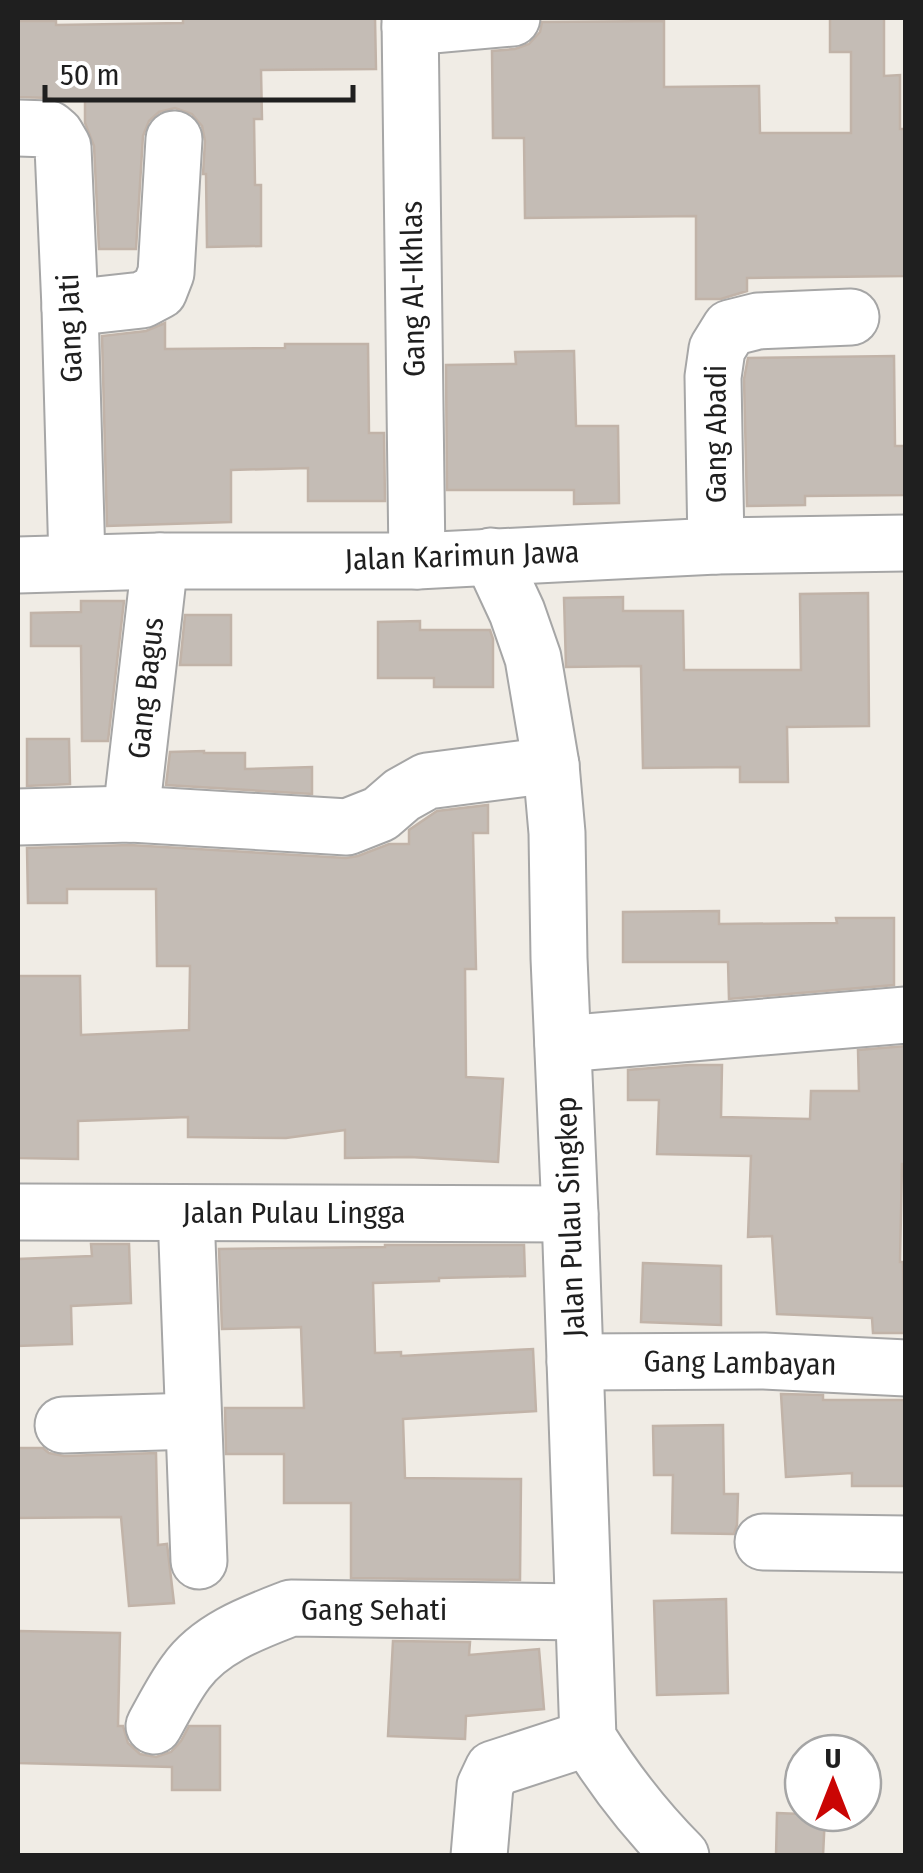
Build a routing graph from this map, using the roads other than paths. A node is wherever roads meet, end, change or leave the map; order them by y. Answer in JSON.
{"nodes":[{"id":1,"x":512,"y":18,"type":"edge"},
{"id":2,"x":410,"y":22,"type":"edge"},
{"id":3,"x":18,"y":128,"type":"edge"},
{"id":4,"x":174,"y":138,"type":"dead end"},
{"id":5,"x":70,"y":308,"type":"junction"},
{"id":6,"x":852,"y":316,"type":"dead end"},
{"id":7,"x":906,"y":542,"type":"edge"},
{"id":8,"x":716,"y":546,"type":"junction"},
{"id":9,"x":491,"y":556,"type":"junction"},
{"id":10,"x":160,"y":561,"type":"junction"},
{"id":11,"x":416,"y":561,"type":"junction"},
{"id":12,"x":77,"y":562,"type":"junction"},
{"id":13,"x":18,"y":565,"type":"edge"},
{"id":14,"x":551,"y":766,"type":"junction"},
{"id":15,"x":131,"y":814,"type":"junction"},
{"id":16,"x":18,"y":817,"type":"edge"},
{"id":17,"x":906,"y":1015,"type":"edge"},
{"id":18,"x":563,"y":1044,"type":"junction"},
{"id":19,"x":18,"y":1212,"type":"edge"},
{"id":20,"x":186,"y":1213,"type":"junction"},
{"id":21,"x":570,"y":1214,"type":"junction"},
{"id":22,"x":575,"y":1362,"type":"junction"},
{"id":23,"x":906,"y":1368,"type":"edge"},
{"id":24,"x":192,"y":1422,"type":"junction"},
{"id":25,"x":62,"y":1425,"type":"dead end"},
{"id":26,"x":763,"y":1542,"type":"dead end"},
{"id":27,"x":906,"y":1544,"type":"edge"},
{"id":28,"x":200,"y":1562,"type":"dead end"},
{"id":29,"x":583,"y":1612,"type":"junction"},
{"id":30,"x":154,"y":1726,"type":"dead end"},
{"id":31,"x":588,"y":1738,"type":"junction"},
{"id":32,"x":479,"y":1856,"type":"edge"},
{"id":33,"x":681,"y":1856,"type":"edge"}],
"edges":[{"from":1,"to":2,"type":"street"},
{"from":2,"to":11,"type":"street","name":"Gang Al-Ikhlas"},
{"from":3,"to":5,"type":"street","name":"Gang Jati"},
{"from":4,"to":5,"type":"street"},
{"from":5,"to":12,"type":"street","name":"Gang Jati"},
{"from":6,"to":8,"type":"street","name":"Gang Abadi"},
{"from":7,"to":8,"type":"street","name":"Jalan Karimun Jawa"},
{"from":8,"to":9,"type":"street","name":"Jalan Karimun Jawa"},
{"from":9,"to":11,"type":"street","name":"Jalan Karimun Jawa"},
{"from":9,"to":14,"type":"street","name":"Jalan Pulau Singkep"},
{"from":10,"to":11,"type":"street","name":"Jalan Karimun Jawa"},
{"from":10,"to":12,"type":"street","name":"Jalan Karimun Jawa"},
{"from":10,"to":15,"type":"street","name":"Gang Bagus"},
{"from":12,"to":13,"type":"street","name":"Jalan Karimun Jawa"},
{"from":14,"to":15,"type":"street"},
{"from":14,"to":18,"type":"street","name":"Jalan Pulau Singkep"},
{"from":15,"to":16,"type":"street"},
{"from":17,"to":18,"type":"street"},
{"from":18,"to":21,"type":"street","name":"Jalan Pulau Singkep"},
{"from":19,"to":20,"type":"street","name":"Jalan Pulau Lingga"},
{"from":20,"to":21,"type":"street","name":"Jalan Pulau Lingga"},
{"from":20,"to":24,"type":"street"},
{"from":21,"to":22,"type":"street","name":"Jalan Pulau Singkep"},
{"from":22,"to":23,"type":"street","name":"Gang Lambayan"},
{"from":22,"to":29,"type":"street","name":"Jalan Pulau Singkep"},
{"from":24,"to":25,"type":"street"},
{"from":24,"to":28,"type":"street"},
{"from":26,"to":27,"type":"street"},
{"from":29,"to":30,"type":"street","name":"Gang Sehati"},
{"from":29,"to":31,"type":"street","name":"Jalan Pulau Singkep"},
{"from":31,"to":32,"type":"street"},
{"from":31,"to":33,"type":"street","name":"Jalan Pulau Singkep"}]}
